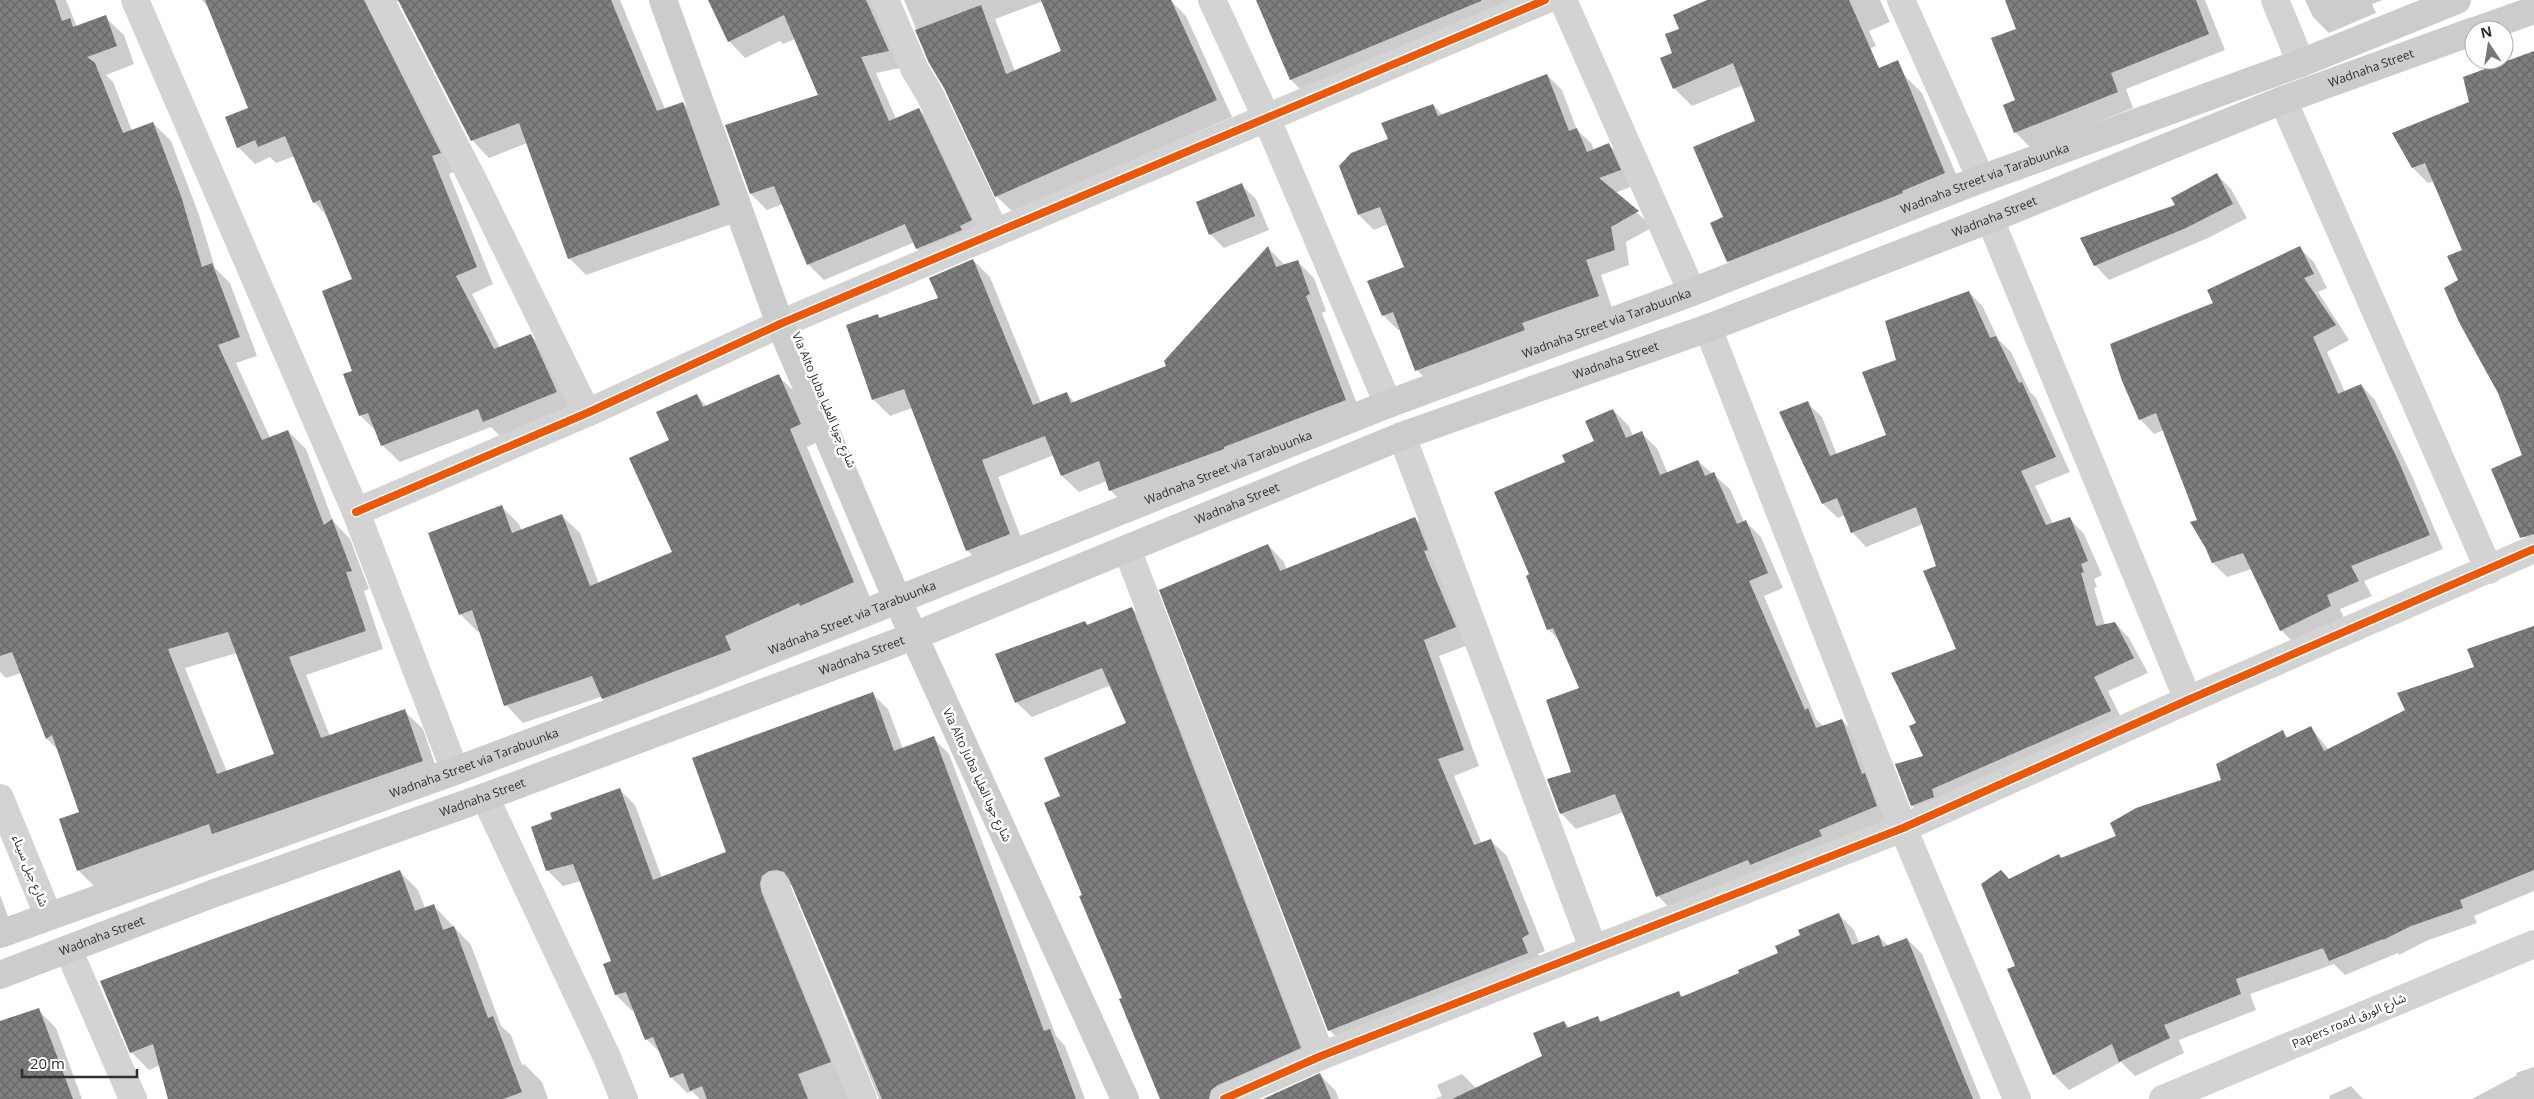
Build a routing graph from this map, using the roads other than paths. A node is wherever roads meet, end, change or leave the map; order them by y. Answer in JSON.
{"nodes":[{"id":1,"x":135,"y":0,"type":"edge"},
{"id":2,"x":380,"y":0,"type":"edge"},
{"id":3,"x":662,"y":0,"type":"edge"},
{"id":4,"x":884,"y":0,"type":"edge"},
{"id":5,"x":1212,"y":0,"type":"edge"},
{"id":6,"x":1545,"y":0,"type":"edge"},
{"id":7,"x":1563,"y":0,"type":"edge"},
{"id":8,"x":1901,"y":0,"type":"edge"},
{"id":9,"x":2275,"y":0,"type":"edge"},
{"id":10,"x":2456,"y":0,"type":"edge"},
{"id":11,"x":2534,"y":10,"type":"edge"},
{"id":12,"x":2506,"y":20,"type":"edge"},
{"id":13,"x":2464,"y":35,"type":"edge"},
{"id":14,"x":2301,"y":63,"type":"junction"},
{"id":15,"x":2283,"y":100,"type":"junction"},
{"id":16,"x":1266,"y":117,"type":"junction"},
{"id":17,"x":1981,"y":179,"type":"junction"},
{"id":18,"x":1990,"y":218,"type":"junction"},
{"id":19,"x":995,"y":232,"type":"junction"},
{"id":20,"x":1692,"y":292,"type":"junction"},
{"id":21,"x":780,"y":324,"type":"junction"},
{"id":22,"x":1708,"y":328,"type":"junction"},
{"id":23,"x":1388,"y":404,"type":"junction"},
{"id":24,"x":587,"y":413,"type":"junction"},
{"id":25,"x":1402,"y":436,"type":"junction"},
{"id":26,"x":356,"y":512,"type":"junction"},
{"id":27,"x":1128,"y":549,"type":"junction"},
{"id":28,"x":2534,"y":549,"type":"edge"},
{"id":29,"x":2489,"y":570,"type":"junction"},
{"id":30,"x":897,"y":600,"type":"junction"},
{"id":31,"x":914,"y":636,"type":"junction"},
{"id":32,"x":2188,"y":700,"type":"junction"},
{"id":33,"x":455,"y":771,"type":"junction"},
{"id":34,"x":486,"y":797,"type":"junction"},
{"id":35,"x":0,"y":798,"type":"edge"},
{"id":36,"x":1903,"y":828,"type":"junction"},
{"id":37,"x":775,"y":885,"type":"dead end"},
{"id":38,"x":48,"y":915,"type":"junction"},
{"id":39,"x":0,"y":934,"type":"edge"},
{"id":40,"x":2534,"y":944,"type":"edge"},
{"id":41,"x":1593,"y":948,"type":"junction"},
{"id":42,"x":68,"y":949,"type":"junction"},
{"id":43,"x":0,"y":975,"type":"edge"},
{"id":44,"x":1321,"y":1056,"type":"junction"},
{"id":45,"x":133,"y":1099,"type":"edge"},
{"id":46,"x":624,"y":1099,"type":"edge"},
{"id":47,"x":864,"y":1099,"type":"edge"},
{"id":48,"x":1125,"y":1099,"type":"edge"},
{"id":49,"x":1224,"y":1099,"type":"edge"},
{"id":50,"x":2017,"y":1099,"type":"edge"},
{"id":51,"x":2163,"y":1099,"type":"edge"}],
"edges":[{"from":1,"to":26,"type":"street"},
{"from":2,"to":24,"type":"street"},
{"from":3,"to":21,"type":"main road","name":"Via Alto Juba شارع جوبا العليا"},
{"from":4,"to":19,"type":"street"},
{"from":5,"to":16,"type":"street"},
{"from":6,"to":16,"type":"street"},
{"from":7,"to":20,"type":"street"},
{"from":8,"to":17,"type":"street"},
{"from":9,"to":14,"type":"street"},
{"from":10,"to":14,"type":"main road","name":"Wadnaha Street via Tarabuunka"},
{"from":11,"to":12,"type":"main road"},
{"from":13,"to":15,"type":"main road","name":"Wadnaha Street"},
{"from":14,"to":17,"type":"main road","name":"Wadnaha Street via Tarabuunka"},
{"from":15,"to":18,"type":"main road","name":"Wadnaha Street"},
{"from":15,"to":29,"type":"street"},
{"from":16,"to":19,"type":"street"},
{"from":16,"to":23,"type":"street"},
{"from":17,"to":20,"type":"main road","name":"Wadnaha Street via Tarabuunka"},
{"from":18,"to":22,"type":"main road","name":"Wadnaha Street"},
{"from":18,"to":32,"type":"street"},
{"from":19,"to":21,"type":"street"},
{"from":20,"to":23,"type":"main road","name":"Wadnaha Street via Tarabuunka"},
{"from":21,"to":24,"type":"street"},
{"from":21,"to":30,"type":"main road","name":"Via Alto Juba شارع جوبا العليا"},
{"from":22,"to":25,"type":"main road","name":"Wadnaha Street"},
{"from":22,"to":36,"type":"street"},
{"from":23,"to":30,"type":"main road","name":"Wadnaha Street via Tarabuunka"},
{"from":24,"to":26,"type":"street"},
{"from":25,"to":27,"type":"main road","name":"Wadnaha Street"},
{"from":25,"to":41,"type":"street"},
{"from":26,"to":33,"type":"street"},
{"from":27,"to":31,"type":"main road","name":"Wadnaha Street"},
{"from":27,"to":44,"type":"street"},
{"from":28,"to":29,"type":"street"},
{"from":29,"to":32,"type":"street"},
{"from":30,"to":31,"type":"main road","name":"Via Alto Juba شارع جوبا العليا"},
{"from":30,"to":33,"type":"main road","name":"Wadnaha Street via Tarabuunka"},
{"from":31,"to":34,"type":"main road","name":"Wadnaha Street"},
{"from":31,"to":48,"type":"main road","name":"Via Alto Juba شارع جوبا العليا"},
{"from":32,"to":36,"type":"street"},
{"from":33,"to":38,"type":"main road","name":"Wadnaha Street via Tarabuunka"},
{"from":34,"to":42,"type":"main road","name":"Wadnaha Street"},
{"from":34,"to":46,"type":"street"},
{"from":35,"to":38,"type":"street","name":"شارع جبل سيناء"},
{"from":36,"to":41,"type":"street"},
{"from":36,"to":50,"type":"street"},
{"from":37,"to":47,"type":"street"},
{"from":38,"to":39,"type":"main road","name":"Wadnaha Street via Tarabuunka"},
{"from":40,"to":51,"type":"street","name":"Papers road شارع الورق"},
{"from":41,"to":44,"type":"street"},
{"from":42,"to":43,"type":"main road","name":"Wadnaha Street"},
{"from":42,"to":45,"type":"street"},
{"from":44,"to":49,"type":"street"}]}
